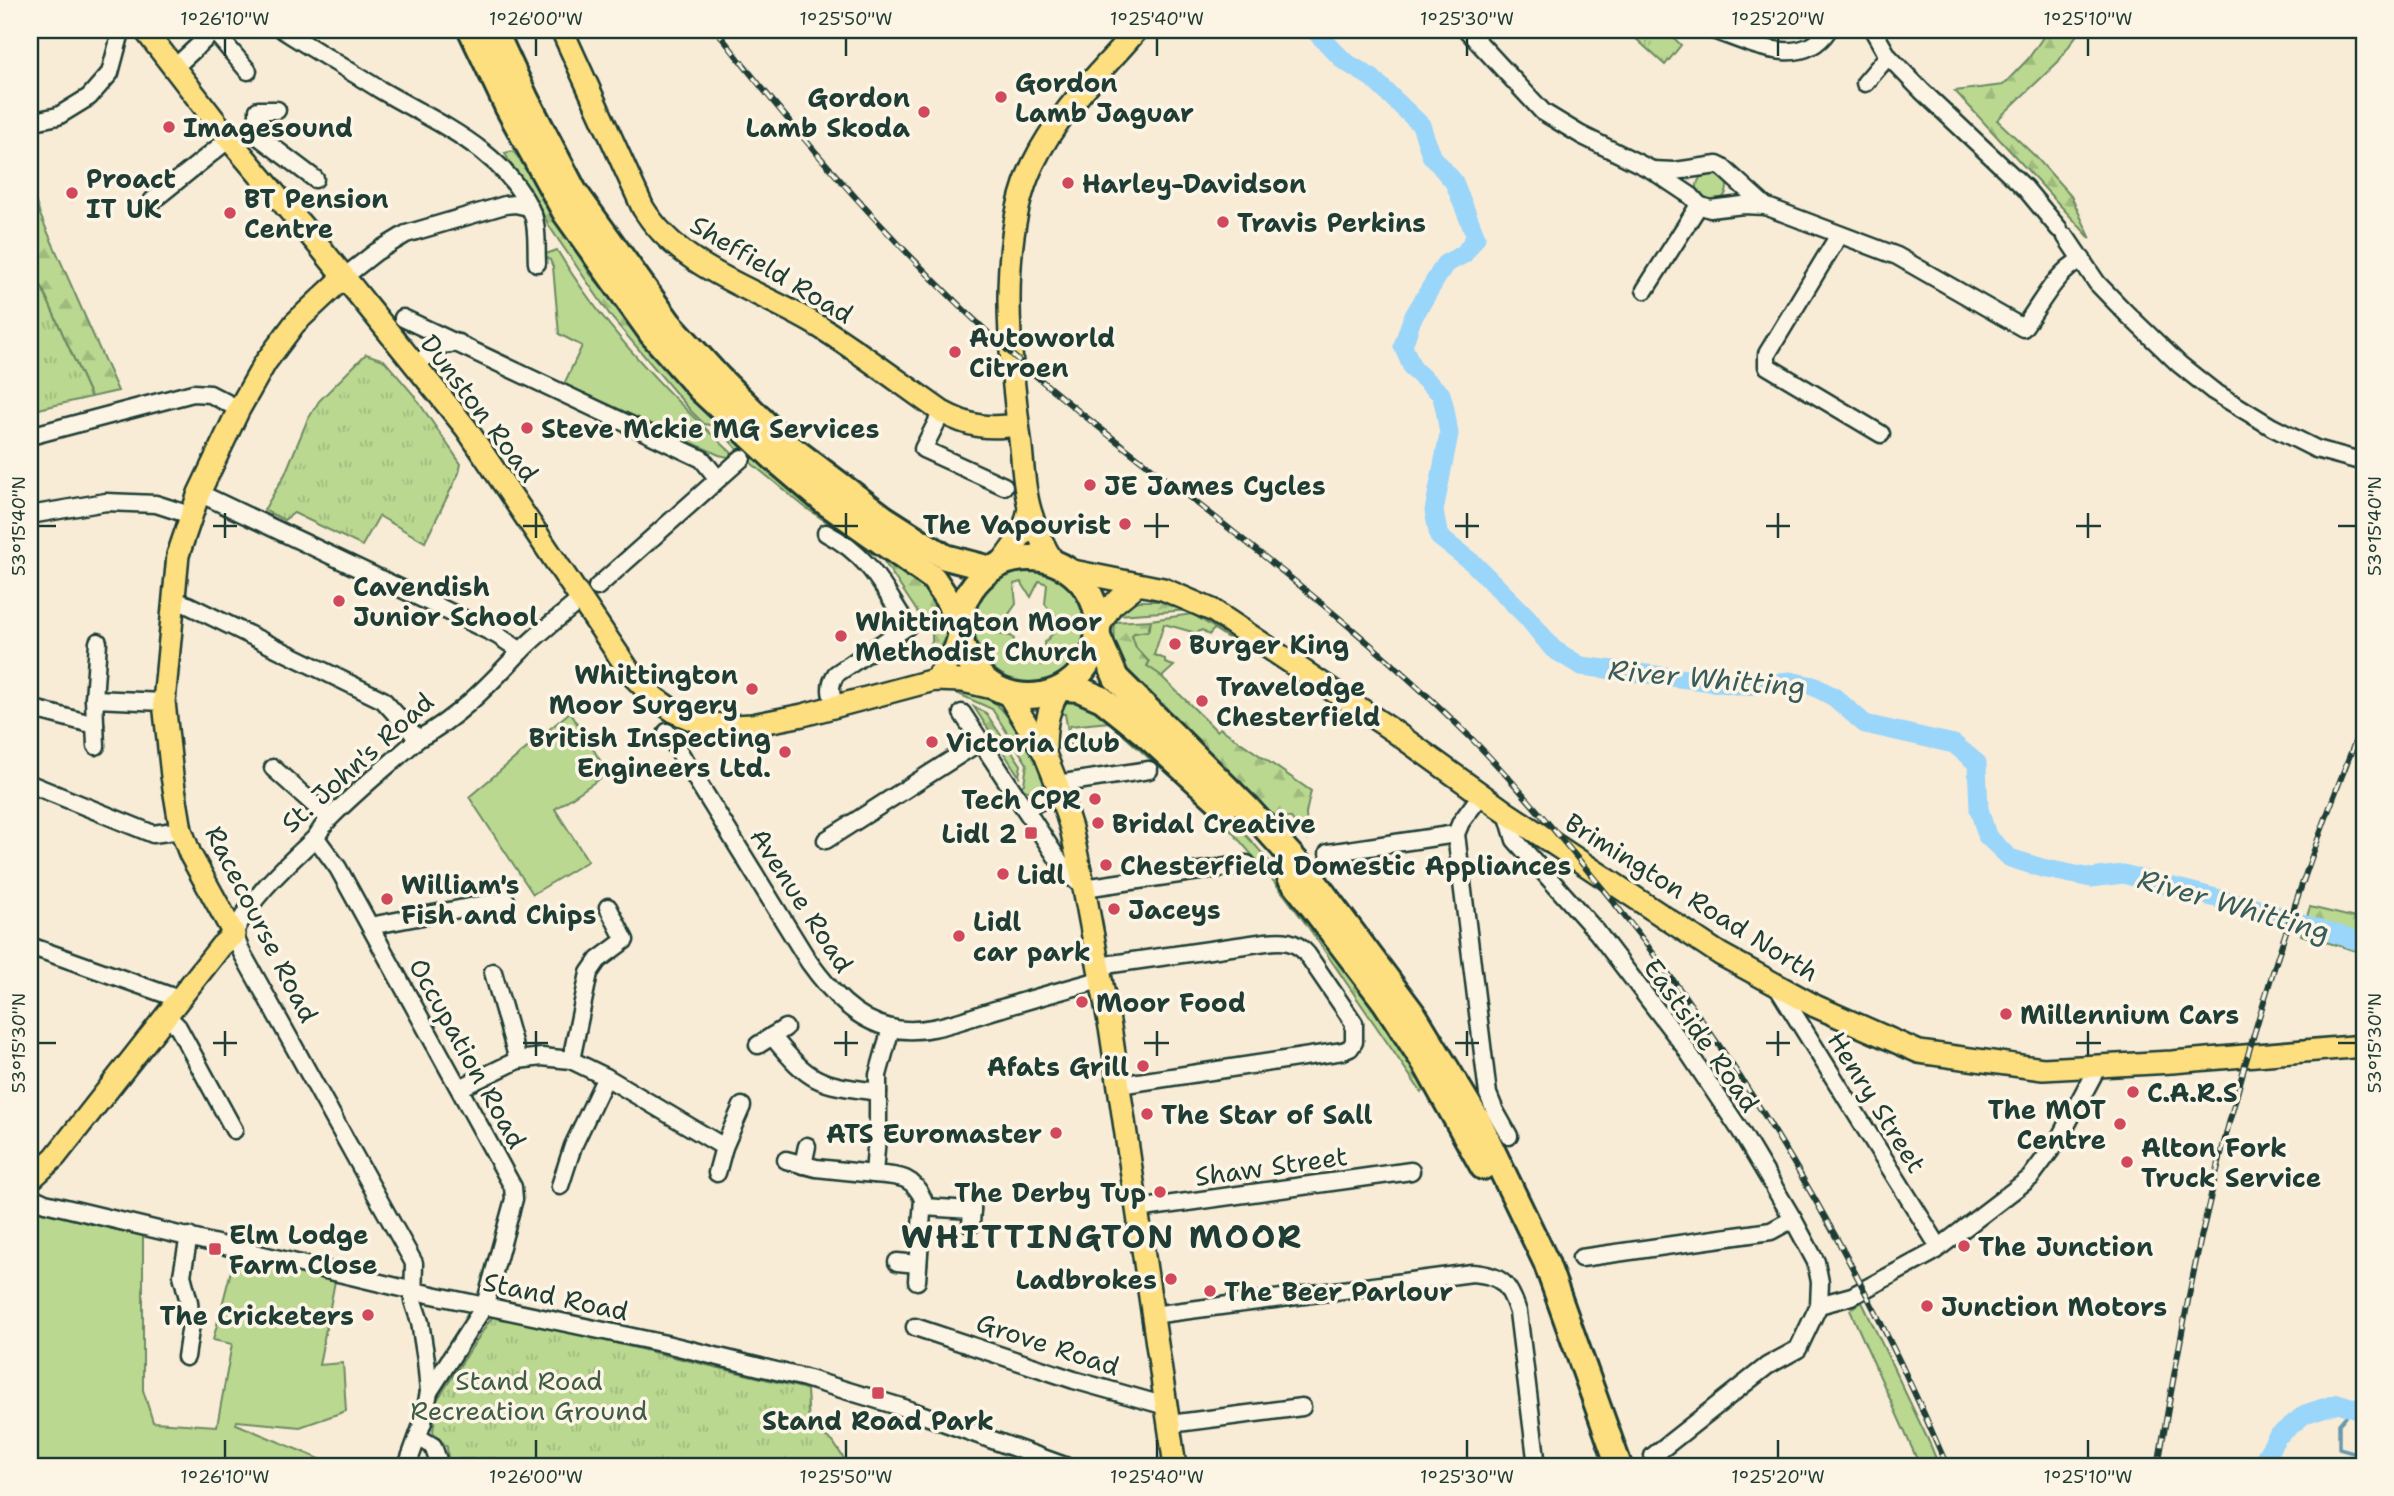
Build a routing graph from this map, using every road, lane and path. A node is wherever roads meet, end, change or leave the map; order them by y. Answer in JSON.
{"nodes":[{"id":1,"x":123,"y":30,"type":"edge"},
{"id":2,"x":145,"y":30,"type":"edge"},
{"id":3,"x":283,"y":30,"type":"edge"},
{"id":4,"x":471,"y":30,"type":"edge"},
{"id":5,"x":494,"y":30,"type":"edge"},
{"id":6,"x":562,"y":30,"type":"edge"},
{"id":7,"x":1137,"y":30,"type":"edge"},
{"id":8,"x":1467,"y":30,"type":"edge"},
{"id":9,"x":1713,"y":30,"type":"edge"},
{"id":10,"x":1828,"y":30,"type":"edge"},
{"id":11,"x":1873,"y":30,"type":"edge"},
{"id":12,"x":1888,"y":56,"type":"junction"},
{"id":13,"x":174,"y":68,"type":"junction"},
{"id":14,"x":248,"y":71,"type":"dead end"},
{"id":15,"x":1865,"y":83,"type":"dead end"},
{"id":16,"x":277,"y":110,"type":"dead end"},
{"id":17,"x":30,"y":122,"type":"edge"},
{"id":18,"x":258,"y":136,"type":"junction"},
{"id":19,"x":233,"y":144,"type":"junction"},
{"id":20,"x":1698,"y":169,"type":"junction"},
{"id":21,"x":1652,"y":170,"type":"junction"},
{"id":22,"x":503,"y":171,"type":"junction"},
{"id":23,"x":1731,"y":178,"type":"junction"},
{"id":24,"x":315,"y":179,"type":"dead end"},
{"id":25,"x":152,"y":201,"type":"dead end"},
{"id":26,"x":1695,"y":201,"type":"junction"},
{"id":27,"x":1721,"y":206,"type":"junction"},
{"id":28,"x":1765,"y":206,"type":"junction"},
{"id":29,"x":529,"y":207,"type":"junction"},
{"id":30,"x":490,"y":209,"type":"junction"},
{"id":31,"x":1839,"y":235,"type":"junction"},
{"id":32,"x":2082,"y":259,"type":"junction"},
{"id":33,"x":537,"y":263,"type":"dead end"},
{"id":34,"x":344,"y":277,"type":"junction"},
{"id":35,"x":1645,"y":290,"type":"dead end"},
{"id":36,"x":403,"y":318,"type":"dead end"},
{"id":37,"x":459,"y":342,"type":"junction"},
{"id":38,"x":415,"y":366,"type":"junction"},
{"id":39,"x":239,"y":409,"type":"junction"},
{"id":40,"x":942,"y":412,"type":"junction"},
{"id":41,"x":1018,"y":425,"type":"junction"},
{"id":42,"x":1881,"y":434,"type":"dead end"},
{"id":43,"x":30,"y":436,"type":"edge"},
{"id":44,"x":742,"y":458,"type":"dead end"},
{"id":45,"x":2364,"y":462,"type":"edge"},
{"id":46,"x":718,"y":479,"type":"junction"},
{"id":47,"x":1004,"y":486,"type":"dead end"},
{"id":48,"x":199,"y":493,"type":"junction"},
{"id":49,"x":1029,"y":509,"type":"junction"},
{"id":50,"x":30,"y":515,"type":"edge"},
{"id":51,"x":190,"y":515,"type":"junction"},
{"id":52,"x":826,"y":533,"type":"dead end"},
{"id":53,"x":996,"y":566,"type":"junction"},
{"id":54,"x":1061,"y":566,"type":"junction"},
{"id":55,"x":1136,"y":585,"type":"junction"},
{"id":56,"x":590,"y":592,"type":"junction"},
{"id":57,"x":173,"y":600,"type":"junction"},
{"id":58,"x":959,"y":632,"type":"junction"},
{"id":59,"x":1098,"y":632,"type":"junction"},
{"id":60,"x":98,"y":642,"type":"dead end"},
{"id":61,"x":521,"y":650,"type":"junction"},
{"id":62,"x":934,"y":680,"type":"junction"},
{"id":63,"x":1062,"y":690,"type":"junction"},
{"id":64,"x":1002,"y":692,"type":"junction"},
{"id":65,"x":94,"y":699,"type":"junction"},
{"id":66,"x":164,"y":702,"type":"junction"},
{"id":67,"x":835,"y":705,"type":"junction"},
{"id":68,"x":30,"y":708,"type":"edge"},
{"id":69,"x":962,"y":713,"type":"dead end"},
{"id":70,"x":95,"y":725,"type":"junction"},
{"id":71,"x":667,"y":732,"type":"dead end"},
{"id":72,"x":418,"y":739,"type":"junction"},
{"id":73,"x":981,"y":741,"type":"junction"},
{"id":74,"x":96,"y":746,"type":"dead end"},
{"id":75,"x":1045,"y":754,"type":"junction"},
{"id":76,"x":706,"y":762,"type":"dead end"},
{"id":77,"x":273,"y":768,"type":"dead end"},
{"id":78,"x":691,"y":770,"type":"junction"},
{"id":79,"x":1149,"y":770,"type":"dead end"},
{"id":80,"x":30,"y":784,"type":"edge"},
{"id":81,"x":1058,"y":788,"type":"junction"},
{"id":82,"x":1480,"y":795,"type":"junction"},
{"id":83,"x":1025,"y":809,"type":"junction"},
{"id":84,"x":1507,"y":813,"type":"junction"},
{"id":85,"x":329,"y":818,"type":"junction"},
{"id":86,"x":181,"y":830,"type":"junction"},
{"id":87,"x":1456,"y":834,"type":"junction"},
{"id":88,"x":316,"y":838,"type":"junction"},
{"id":89,"x":826,"y":840,"type":"dead end"},
{"id":90,"x":1328,"y":853,"type":"dead end"},
{"id":91,"x":1247,"y":864,"type":"dead end"},
{"id":92,"x":1084,"y":888,"type":"junction"},
{"id":93,"x":506,"y":900,"type":"dead end"},
{"id":94,"x":608,"y":907,"type":"dead end"},
{"id":95,"x":370,"y":926,"type":"junction"},
{"id":96,"x":234,"y":934,"type":"junction"},
{"id":97,"x":30,"y":946,"type":"edge"},
{"id":98,"x":493,"y":972,"type":"dead end"},
{"id":99,"x":1099,"y":973,"type":"junction"},
{"id":100,"x":1774,"y":983,"type":"junction"},
{"id":101,"x":173,"y":1008,"type":"junction"},
{"id":102,"x":891,"y":1028,"type":"junction"},
{"id":103,"x":1480,"y":1033,"type":"junction"},
{"id":104,"x":1462,"y":1035,"type":"dead end"},
{"id":105,"x":772,"y":1036,"type":"dead end"},
{"id":106,"x":2364,"y":1046,"type":"edge"},
{"id":107,"x":518,"y":1060,"type":"junction"},
{"id":108,"x":570,"y":1060,"type":"junction"},
{"id":109,"x":2098,"y":1066,"type":"junction"},
{"id":110,"x":606,"y":1077,"type":"junction"},
{"id":111,"x":1119,"y":1085,"type":"junction"},
{"id":112,"x":460,"y":1088,"type":"junction"},
{"id":113,"x":878,"y":1092,"type":"junction"},
{"id":114,"x":742,"y":1106,"type":"dead end"},
{"id":115,"x":234,"y":1130,"type":"dead end"},
{"id":116,"x":1509,"y":1136,"type":"dead end"},
{"id":117,"x":807,"y":1146,"type":"dead end"},
{"id":118,"x":724,"y":1147,"type":"junction"},
{"id":119,"x":1411,"y":1171,"type":"dead end"},
{"id":120,"x":717,"y":1172,"type":"dead end"},
{"id":121,"x":874,"y":1174,"type":"junction"},
{"id":122,"x":30,"y":1180,"type":"edge"},
{"id":123,"x":560,"y":1186,"type":"dead end"},
{"id":124,"x":973,"y":1193,"type":"dead end"},
{"id":125,"x":30,"y":1196,"type":"edge"},
{"id":126,"x":923,"y":1207,"type":"junction"},
{"id":127,"x":1137,"y":1209,"type":"junction"},
{"id":128,"x":1793,"y":1219,"type":"junction"},
{"id":129,"x":189,"y":1236,"type":"junction"},
{"id":130,"x":1939,"y":1247,"type":"junction"},
{"id":131,"x":1581,"y":1258,"type":"dead end"},
{"id":132,"x":897,"y":1262,"type":"dead end"},
{"id":133,"x":918,"y":1264,"type":"junction"},
{"id":134,"x":917,"y":1281,"type":"dead end"},
{"id":135,"x":414,"y":1291,"type":"junction"},
{"id":136,"x":485,"y":1305,"type":"junction"},
{"id":137,"x":1819,"y":1305,"type":"junction"},
{"id":138,"x":1152,"y":1315,"type":"junction"},
{"id":139,"x":915,"y":1326,"type":"dead end"},
{"id":140,"x":186,"y":1357,"type":"dead end"},
{"id":141,"x":429,"y":1392,"type":"junction"},
{"id":142,"x":1302,"y":1406,"type":"dead end"},
{"id":143,"x":1168,"y":1415,"type":"junction"},
{"id":144,"x":418,"y":1437,"type":"junction"},
{"id":145,"x":1653,"y":1455,"type":"dead end"},
{"id":146,"x":407,"y":1466,"type":"edge"},
{"id":147,"x":440,"y":1466,"type":"edge"},
{"id":148,"x":1065,"y":1466,"type":"edge"},
{"id":149,"x":1175,"y":1466,"type":"edge"},
{"id":150,"x":1537,"y":1466,"type":"edge"},
{"id":151,"x":1602,"y":1466,"type":"edge"},
{"id":152,"x":1619,"y":1466,"type":"edge"}],
"edges":[{"from":1,"to":17,"type":"street"},
{"from":2,"to":13,"type":"main road","name":"Dunston Road"},
{"from":3,"to":22,"type":"street"},
{"from":4,"to":58,"type":"highway"},
{"from":5,"to":53,"type":"highway"},
{"from":6,"to":40,"type":"main road","name":"Sheffield Road"},
{"from":7,"to":41,"type":"main road"},
{"from":8,"to":21,"type":"street"},
{"from":9,"to":10,"type":"street"},
{"from":11,"to":12,"type":"street"},
{"from":12,"to":15,"type":"street"},
{"from":12,"to":32,"type":"street"},
{"from":13,"to":14,"type":"street"},
{"from":13,"to":19,"type":"main road","name":"Dunston Road"},
{"from":16,"to":18,"type":"street"},
{"from":18,"to":19,"type":"street"},
{"from":18,"to":24,"type":"street"},
{"from":19,"to":25,"type":"street"},
{"from":19,"to":34,"type":"main road","name":"Dunston Road"},
{"from":20,"to":21,"type":"street"},
{"from":20,"to":23,"type":"street"},
{"from":20,"to":26,"type":"street"},
{"from":21,"to":26,"type":"street"},
{"from":22,"to":29,"type":"street"},
{"from":22,"to":30,"type":"street"},
{"from":23,"to":27,"type":"street"},
{"from":23,"to":28,"type":"street"},
{"from":26,"to":27,"type":"street"},
{"from":26,"to":35,"type":"street"},
{"from":27,"to":28,"type":"street"},
{"from":28,"to":31,"type":"street"},
{"from":29,"to":30,"type":"street","name":"Racecourse Road"},
{"from":29,"to":33,"type":"street"},
{"from":30,"to":34,"type":"street","name":"Racecourse Road"},
{"from":31,"to":32,"type":"street"},
{"from":31,"to":42,"type":"street"},
{"from":32,"to":45,"type":"street"},
{"from":34,"to":38,"type":"main road","name":"Dunston Road"},
{"from":34,"to":39,"type":"main road","name":"Racecourse Road"},
{"from":36,"to":37,"type":"street"},
{"from":37,"to":38,"type":"street"},
{"from":37,"to":46,"type":"street"},
{"from":38,"to":56,"type":"main road","name":"Dunston Road"},
{"from":39,"to":43,"type":"street"},
{"from":39,"to":48,"type":"main road","name":"Racecourse Road"},
{"from":40,"to":41,"type":"main road","name":"Sheffield Road"},
{"from":40,"to":47,"type":"street"},
{"from":41,"to":49,"type":"main road"},
{"from":44,"to":46,"type":"street","name":"St. John's Road"},
{"from":46,"to":56,"type":"street","name":"St. John's Road"},
{"from":48,"to":51,"type":"main road","name":"Racecourse Road"},
{"from":48,"to":61,"type":"street"},
{"from":49,"to":53,"type":"main road"},
{"from":49,"to":54,"type":"main road"},
{"from":50,"to":51,"type":"street"},
{"from":51,"to":57,"type":"main road","name":"Racecourse Road"},
{"from":52,"to":67,"type":"street"},
{"from":53,"to":54,"type":"highway"},
{"from":53,"to":58,"type":"highway"},
{"from":54,"to":55,"type":"main road","name":"Brimington Road North"},
{"from":54,"to":59,"type":"highway"},
{"from":55,"to":59,"type":"main road"},
{"from":55,"to":82,"type":"main road","name":"Brimington Road North"},
{"from":56,"to":61,"type":"street","name":"St. John's Road"},
{"from":56,"to":67,"type":"main road","name":"Dunston Road"},
{"from":57,"to":66,"type":"main road","name":"Racecourse Road"},
{"from":57,"to":72,"type":"street"},
{"from":58,"to":62,"type":"main road"},
{"from":58,"to":64,"type":"highway"},
{"from":59,"to":63,"type":"highway"},
{"from":59,"to":152,"type":"highway"},
{"from":60,"to":65,"type":"street"},
{"from":61,"to":72,"type":"street","name":"St. John's Road"},
{"from":62,"to":64,"type":"main road","name":"Dunston Road"},
{"from":62,"to":67,"type":"main road","name":"Dunston Road"},
{"from":63,"to":64,"type":"highway"},
{"from":63,"to":75,"type":"main road"},
{"from":63,"to":151,"type":"highway"},
{"from":64,"to":75,"type":"main road"},
{"from":65,"to":66,"type":"street"},
{"from":65,"to":70,"type":"street"},
{"from":66,"to":86,"type":"main road","name":"Racecourse Road"},
{"from":68,"to":70,"type":"street"},
{"from":69,"to":73,"type":"street"},
{"from":70,"to":74,"type":"street"},
{"from":71,"to":78,"type":"street","name":"Avenue Road"},
{"from":72,"to":85,"type":"street","name":"St. John's Road"},
{"from":73,"to":83,"type":"street"},
{"from":73,"to":89,"type":"street"},
{"from":75,"to":81,"type":"main road"},
{"from":76,"to":78,"type":"street"},
{"from":77,"to":85,"type":"street"},
{"from":78,"to":102,"type":"street","name":"Avenue Road"},
{"from":79,"to":81,"type":"street"},
{"from":80,"to":86,"type":"street"},
{"from":81,"to":83,"type":"street"},
{"from":81,"to":92,"type":"main road"},
{"from":82,"to":84,"type":"main road","name":"Brimington Road North"},
{"from":82,"to":87,"type":"street"},
{"from":83,"to":92,"type":"street"},
{"from":84,"to":100,"type":"main road","name":"Brimington Road North"},
{"from":84,"to":128,"type":"street","name":"Eastside Road"},
{"from":85,"to":88,"type":"street","name":"St. John's Road"},
{"from":86,"to":96,"type":"main road","name":"Racecourse Road"},
{"from":87,"to":90,"type":"street"},
{"from":87,"to":103,"type":"street"},
{"from":88,"to":95,"type":"street","name":"Occupation Road"},
{"from":88,"to":96,"type":"street","name":"St. John's Road"},
{"from":91,"to":92,"type":"street"},
{"from":92,"to":99,"type":"main road"},
{"from":93,"to":95,"type":"street"},
{"from":94,"to":108,"type":"street"},
{"from":95,"to":112,"type":"street","name":"Occupation Road"},
{"from":96,"to":101,"type":"main road","name":"St. John's Road"},
{"from":96,"to":135,"type":"street","name":"Racecourse Road"},
{"from":97,"to":101,"type":"street"},
{"from":98,"to":107,"type":"street"},
{"from":99,"to":102,"type":"street","name":"Avenue Road"},
{"from":99,"to":111,"type":"main road"},
{"from":99,"to":111,"type":"street","name":"Avenue Road"},
{"from":100,"to":109,"type":"main road","name":"Brimington Road North"},
{"from":100,"to":130,"type":"street","name":"Henry Street"},
{"from":101,"to":115,"type":"street"},
{"from":101,"to":122,"type":"main road","name":"St. John's Road"},
{"from":102,"to":113,"type":"street"},
{"from":103,"to":104,"type":"street"},
{"from":103,"to":116,"type":"street"},
{"from":105,"to":113,"type":"street"},
{"from":106,"to":109,"type":"main road","name":"Brimington Road North"},
{"from":107,"to":108,"type":"street"},
{"from":107,"to":112,"type":"street"},
{"from":108,"to":110,"type":"street"},
{"from":109,"to":130,"type":"street"},
{"from":110,"to":118,"type":"street"},
{"from":110,"to":123,"type":"street"},
{"from":111,"to":127,"type":"main road"},
{"from":112,"to":136,"type":"street","name":"Occupation Road"},
{"from":113,"to":121,"type":"street"},
{"from":114,"to":118,"type":"street"},
{"from":117,"to":121,"type":"street"},
{"from":118,"to":120,"type":"street"},
{"from":119,"to":127,"type":"street","name":"Shaw Street"},
{"from":121,"to":126,"type":"street"},
{"from":124,"to":126,"type":"street"},
{"from":125,"to":129,"type":"street","name":"Stand Road"},
{"from":126,"to":133,"type":"street"},
{"from":127,"to":138,"type":"main road"},
{"from":128,"to":131,"type":"street"},
{"from":128,"to":137,"type":"street","name":"Eastside Road"},
{"from":129,"to":135,"type":"street","name":"Stand Road"},
{"from":129,"to":140,"type":"street"},
{"from":130,"to":137,"type":"street"},
{"from":132,"to":133,"type":"street"},
{"from":133,"to":134,"type":"street"},
{"from":135,"to":136,"type":"street","name":"Stand Road"},
{"from":135,"to":141,"type":"street","name":"Racecourse Road"},
{"from":136,"to":141,"type":"street","name":"Occupation Road"},
{"from":136,"to":148,"type":"street","name":"Stand Road"},
{"from":137,"to":145,"type":"street"},
{"from":138,"to":143,"type":"main road"},
{"from":138,"to":150,"type":"street"},
{"from":139,"to":143,"type":"street","name":"Grove Road"},
{"from":141,"to":144,"type":"street"},
{"from":142,"to":143,"type":"street"},
{"from":143,"to":149,"type":"main road"},
{"from":144,"to":146,"type":"street"},
{"from":144,"to":147,"type":"street"}]}
